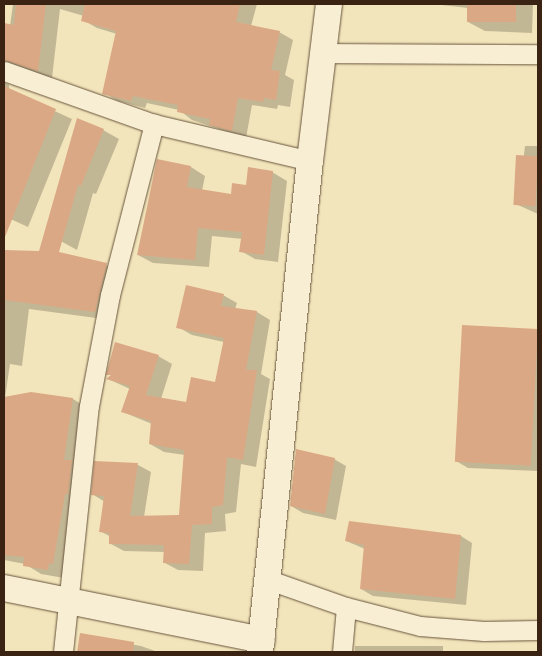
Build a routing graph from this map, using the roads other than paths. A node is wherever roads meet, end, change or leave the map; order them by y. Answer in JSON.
{"nodes":[{"id":1,"x":329,"y":4,"type":"edge"},
{"id":2,"x":325,"y":53,"type":"junction"},
{"id":3,"x":538,"y":54,"type":"edge"},
{"id":4,"x":4,"y":71,"type":"edge"},
{"id":5,"x":154,"y":124,"type":"junction"},
{"id":6,"x":310,"y":161,"type":"junction"},
{"id":7,"x":270,"y":580,"type":"junction"},
{"id":8,"x":4,"y":588,"type":"edge"},
{"id":9,"x":69,"y":603,"type":"junction"},
{"id":10,"x":346,"y":608,"type":"junction"},
{"id":11,"x":538,"y":630,"type":"edge"},
{"id":12,"x":261,"y":646,"type":"edge"},
{"id":13,"x":63,"y":652,"type":"edge"},
{"id":14,"x":342,"y":652,"type":"edge"}],
"edges":[{"from":1,"to":2,"type":"main road"},
{"from":2,"to":3,"type":"street"},
{"from":2,"to":6,"type":"main road"},
{"from":4,"to":5,"type":"street"},
{"from":5,"to":6,"type":"street"},
{"from":5,"to":9,"type":"street"},
{"from":6,"to":7,"type":"main road"},
{"from":7,"to":10,"type":"street"},
{"from":7,"to":12,"type":"main road"},
{"from":8,"to":9,"type":"main road"},
{"from":9,"to":12,"type":"main road"},
{"from":9,"to":13,"type":"street"},
{"from":10,"to":11,"type":"street"},
{"from":10,"to":14,"type":"street"}]}
